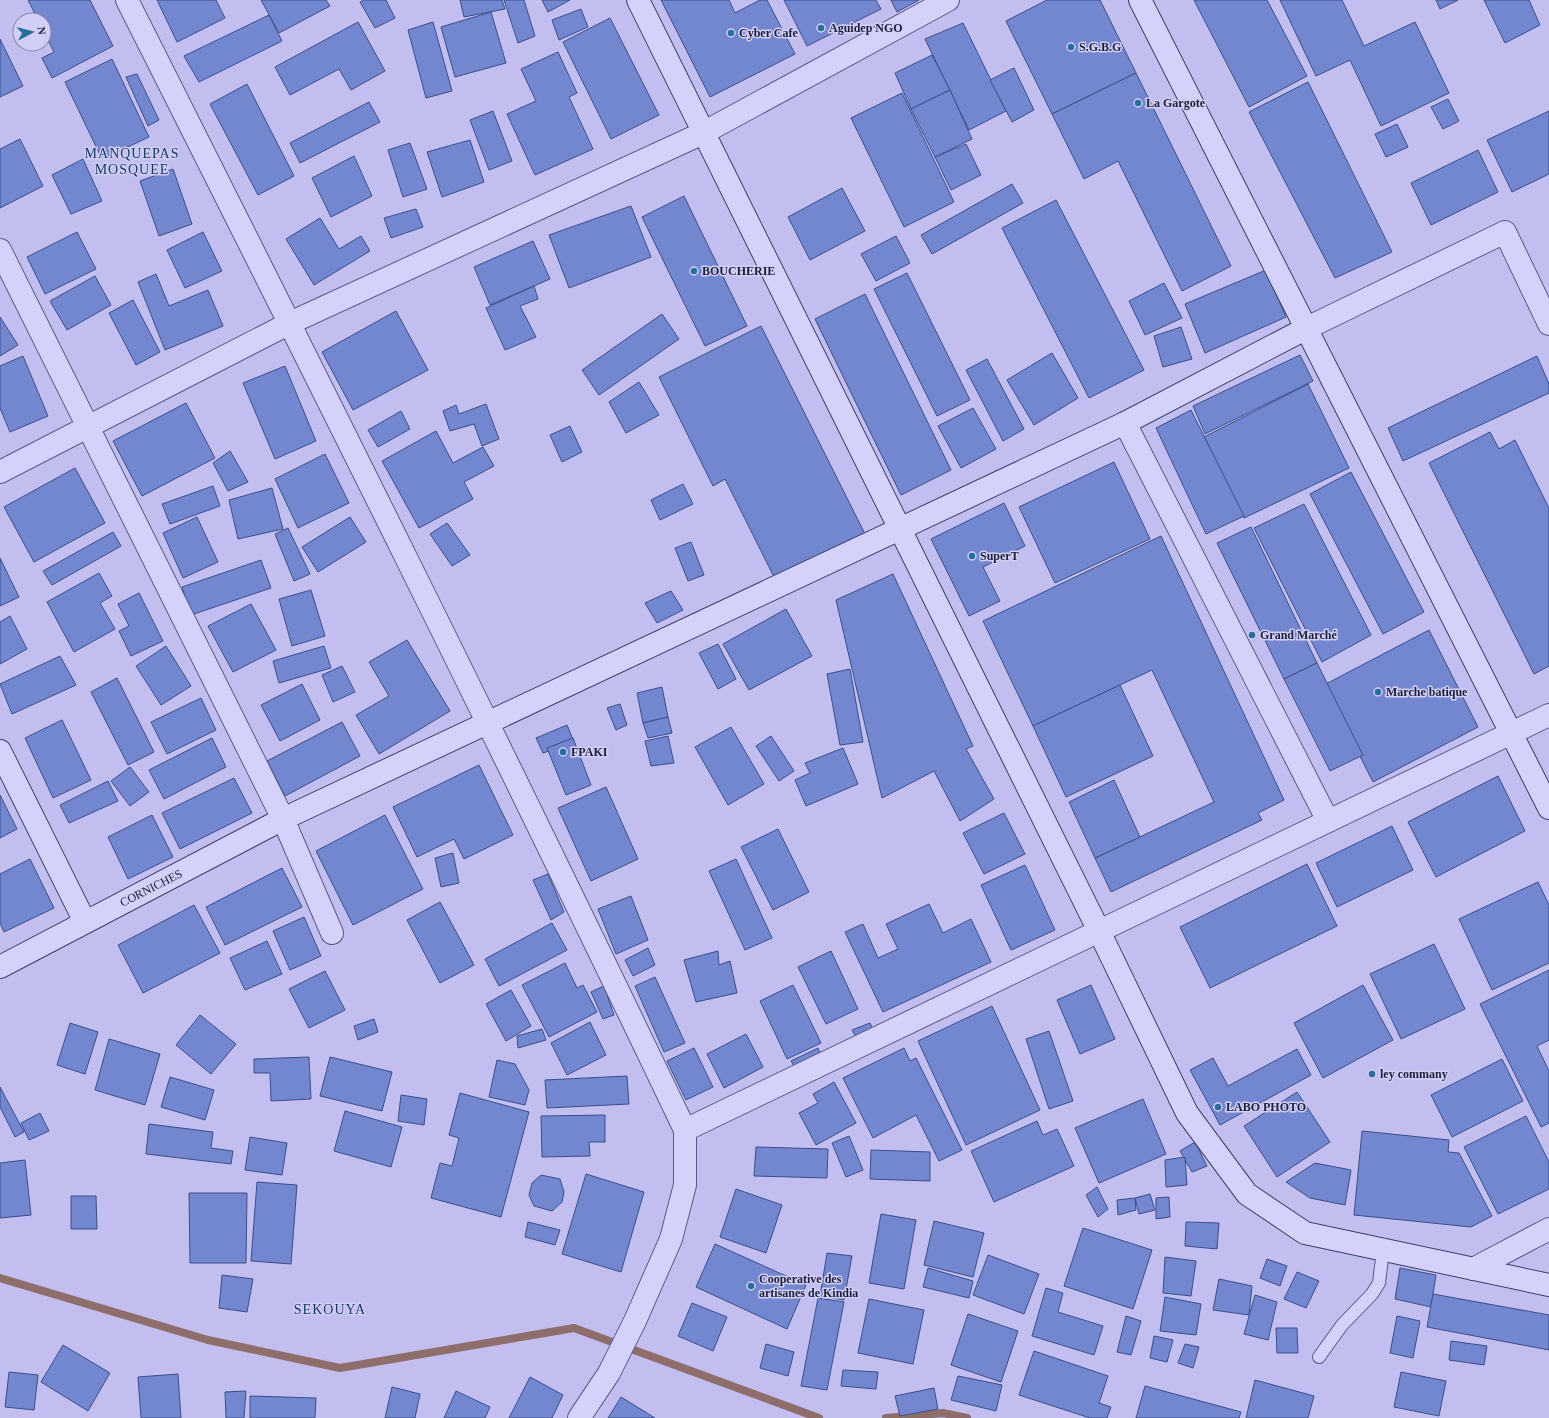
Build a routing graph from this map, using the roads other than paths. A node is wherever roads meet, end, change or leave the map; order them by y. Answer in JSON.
{"nodes":[{"id":1,"x":127,"y":0,"type":"edge"},
{"id":2,"x":638,"y":0,"type":"edge"},
{"id":3,"x":948,"y":0,"type":"edge"},
{"id":4,"x":1140,"y":0,"type":"edge"},
{"id":5,"x":704,"y":133,"type":"junction"},
{"id":6,"x":0,"y":250,"type":"edge"},
{"id":7,"x":290,"y":323,"type":"junction"},
{"id":8,"x":1549,"y":324,"type":"edge"},
{"id":9,"x":1307,"y":328,"type":"junction"},
{"id":10,"x":1125,"y":423,"type":"junction"},
{"id":11,"x":88,"y":426,"type":"junction"},
{"id":12,"x":0,"y":472,"type":"edge"},
{"id":13,"x":900,"y":529,"type":"junction"},
{"id":14,"x":1549,"y":715,"type":"edge"},
{"id":15,"x":488,"y":723,"type":"junction"},
{"id":16,"x":1512,"y":733,"type":"junction"},
{"id":17,"x":0,"y":751,"type":"edge"},
{"id":18,"x":1549,"y":808,"type":"edge"},
{"id":19,"x":283,"y":819,"type":"junction"},
{"id":20,"x":1328,"y":821,"type":"junction"},
{"id":21,"x":85,"y":922,"type":"junction"},
{"id":22,"x":1099,"y":931,"type":"junction"},
{"id":23,"x":332,"y":933,"type":"dead end"},
{"id":24,"x":0,"y":967,"type":"edge"},
{"id":25,"x":685,"y":1130,"type":"junction"},
{"id":26,"x":1549,"y":1229,"type":"edge"},
{"id":27,"x":1383,"y":1250,"type":"junction"},
{"id":28,"x":1473,"y":1269,"type":"junction"},
{"id":29,"x":1549,"y":1285,"type":"edge"},
{"id":30,"x":1319,"y":1357,"type":"dead end"},
{"id":31,"x":579,"y":1418,"type":"edge"}],
"edges":[{"from":1,"to":7,"type":"street"},
{"from":2,"to":5,"type":"street"},
{"from":3,"to":5,"type":"street"},
{"from":4,"to":9,"type":"street"},
{"from":5,"to":7,"type":"street"},
{"from":5,"to":13,"type":"street"},
{"from":6,"to":11,"type":"street"},
{"from":7,"to":11,"type":"street"},
{"from":7,"to":15,"type":"street"},
{"from":8,"to":9,"type":"street","name":"CORNICHES"},
{"from":9,"to":10,"type":"street","name":"CORNICHES"},
{"from":9,"to":16,"type":"street"},
{"from":10,"to":13,"type":"street","name":"CORNICHES"},
{"from":10,"to":20,"type":"street"},
{"from":11,"to":12,"type":"street"},
{"from":11,"to":19,"type":"street"},
{"from":13,"to":15,"type":"street","name":"CORNICHES"},
{"from":13,"to":22,"type":"street"},
{"from":14,"to":16,"type":"street"},
{"from":15,"to":19,"type":"street","name":"CORNICHES"},
{"from":15,"to":25,"type":"street"},
{"from":16,"to":18,"type":"street"},
{"from":16,"to":20,"type":"street"},
{"from":17,"to":21,"type":"street"},
{"from":19,"to":21,"type":"street","name":"CORNICHES"},
{"from":19,"to":23,"type":"street"},
{"from":20,"to":22,"type":"street"},
{"from":21,"to":24,"type":"street","name":"CORNICHES"},
{"from":22,"to":25,"type":"street"},
{"from":22,"to":27,"type":"street"},
{"from":25,"to":31,"type":"street"},
{"from":26,"to":28,"type":"street"},
{"from":27,"to":28,"type":"street"},
{"from":27,"to":30,"type":"lane"},
{"from":28,"to":29,"type":"street"}]}
